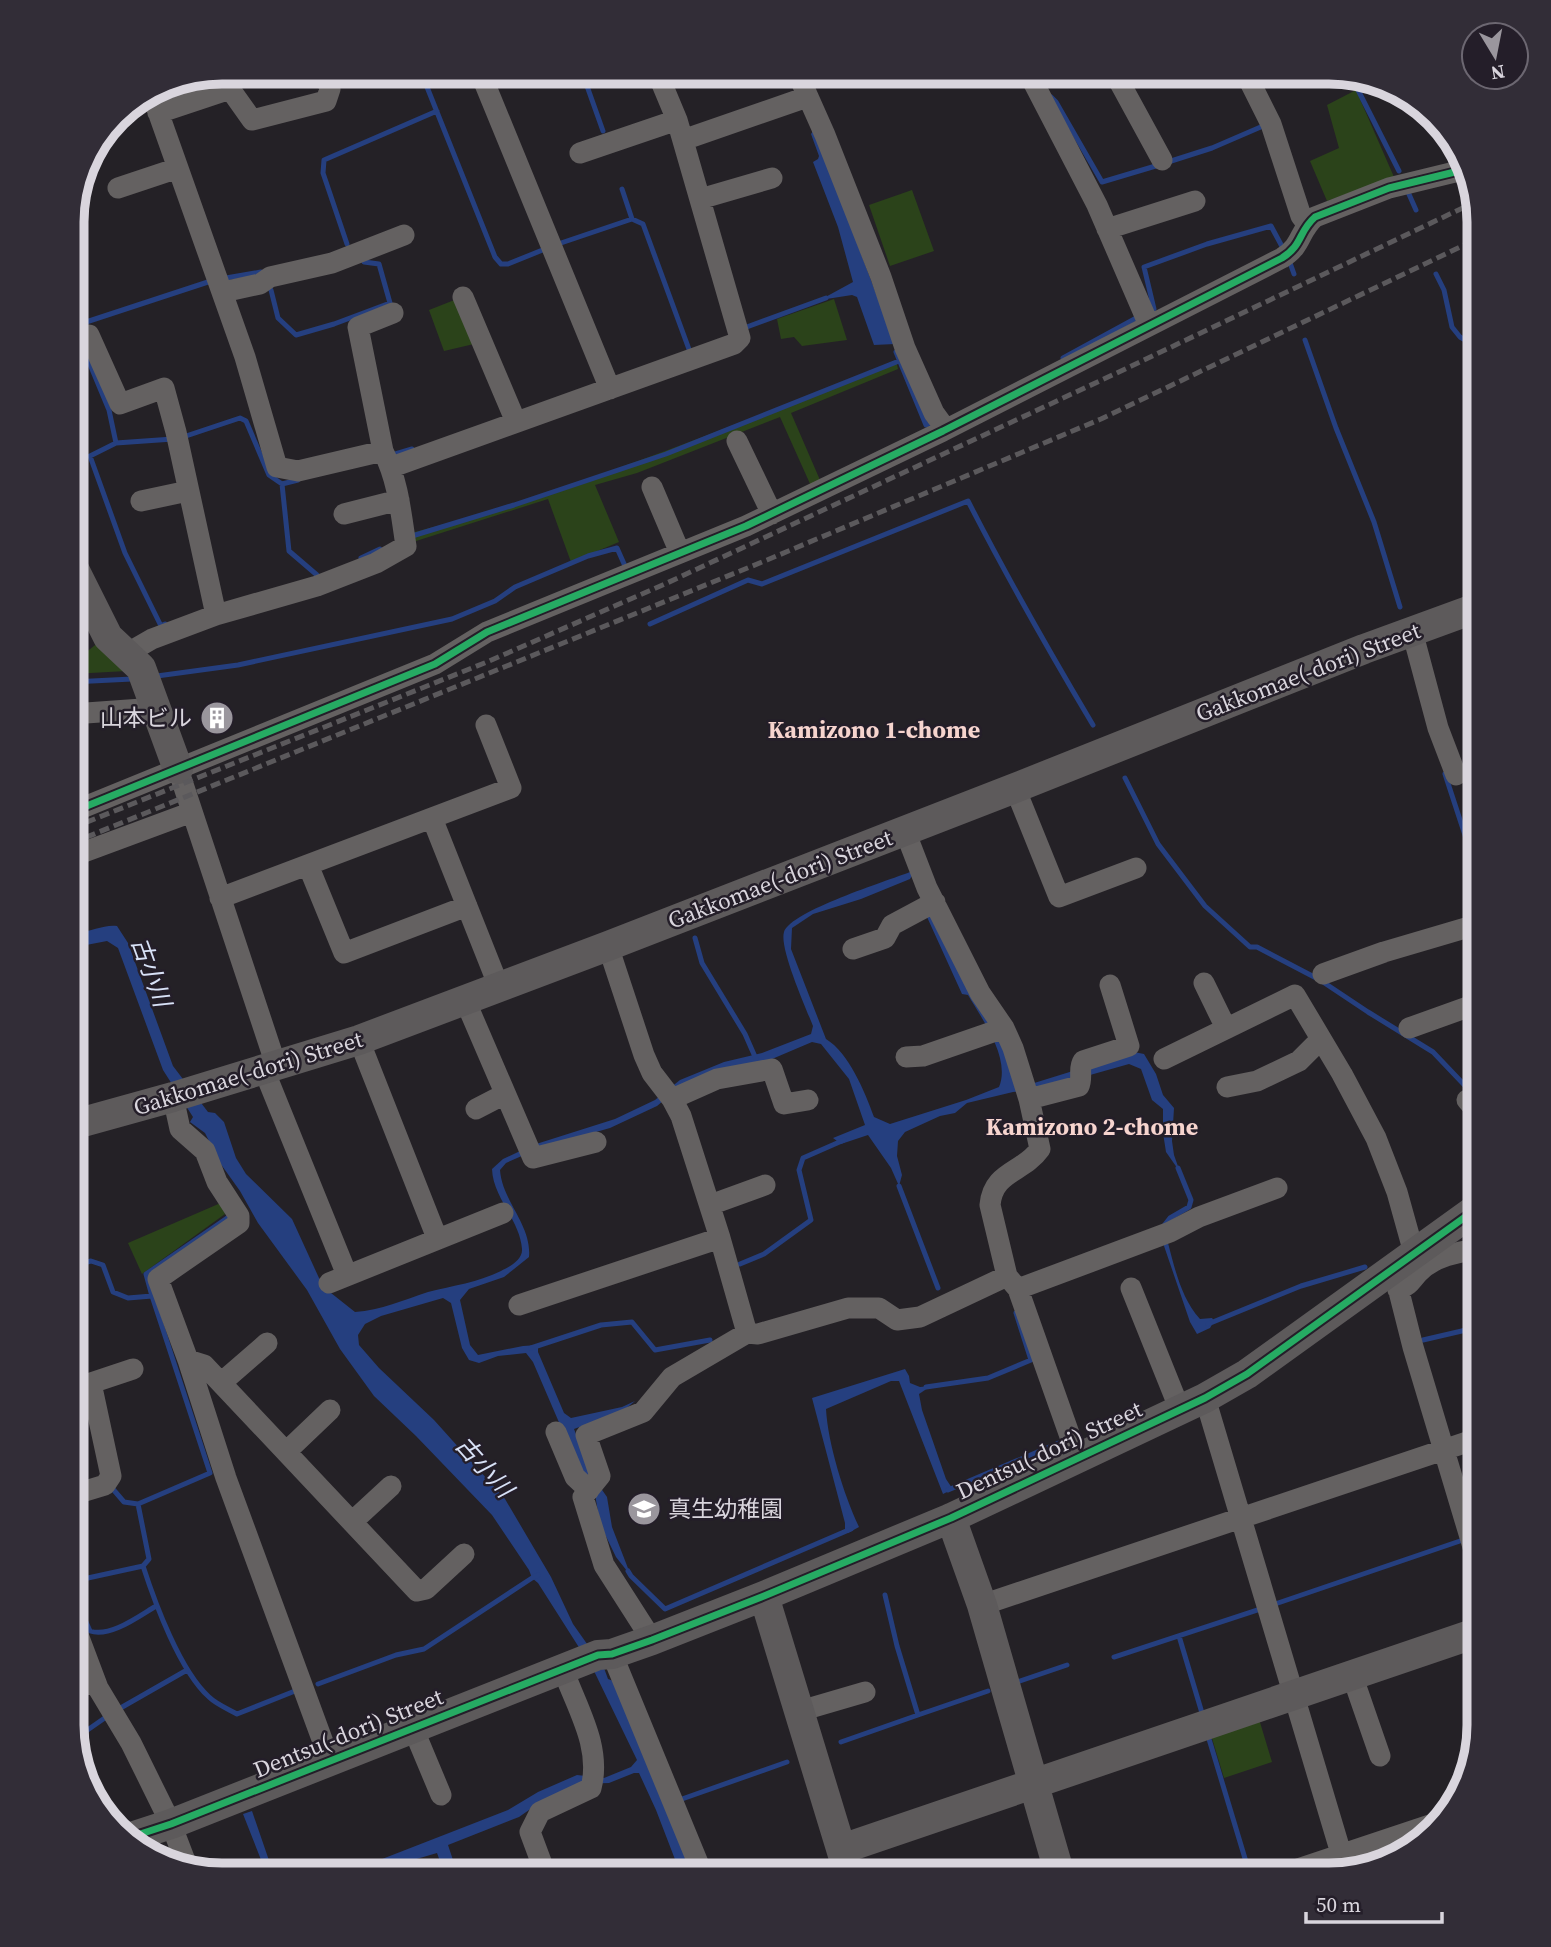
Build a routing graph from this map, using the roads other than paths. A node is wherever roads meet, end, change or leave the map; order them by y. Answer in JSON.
{"nodes":[{"id":1,"x":328,"y":84,"type":"edge"},
{"id":2,"x":485,"y":84,"type":"edge"},
{"id":3,"x":662,"y":84,"type":"edge"},
{"id":4,"x":801,"y":84,"type":"edge"},
{"id":5,"x":1034,"y":84,"type":"edge"},
{"id":6,"x":1122,"y":84,"type":"edge"},
{"id":7,"x":1251,"y":84,"type":"edge"},
{"id":8,"x":800,"y":99,"type":"junction"},
{"id":9,"x":154,"y":102,"type":"edge"},
{"id":10,"x":158,"y":113,"type":"junction"},
{"id":11,"x":677,"y":120,"type":"junction"},
{"id":12,"x":683,"y":140,"type":"junction"},
{"id":13,"x":580,"y":153,"type":"dead end"},
{"id":14,"x":1162,"y":160,"type":"dead end"},
{"id":15,"x":178,"y":168,"type":"junction"},
{"id":16,"x":1457,"y":171,"type":"edge"},
{"id":17,"x":772,"y":178,"type":"dead end"},
{"id":18,"x":118,"y":188,"type":"dead end"},
{"id":19,"x":700,"y":199,"type":"junction"},
{"id":20,"x":1195,"y":201,"type":"dead end"},
{"id":21,"x":1307,"y":225,"type":"junction"},
{"id":22,"x":1107,"y":229,"type":"junction"},
{"id":23,"x":404,"y":235,"type":"dead end"},
{"id":24,"x":223,"y":292,"type":"junction"},
{"id":25,"x":463,"y":297,"type":"dead end"},
{"id":26,"x":393,"y":313,"type":"dead end"},
{"id":27,"x":1146,"y":317,"type":"junction"},
{"id":28,"x":84,"y":335,"type":"edge"},
{"id":29,"x":607,"y":383,"type":"junction"},
{"id":30,"x":513,"y":416,"type":"junction"},
{"id":31,"x":940,"y":423,"type":"junction"},
{"id":32,"x":737,"y":442,"type":"dead end"},
{"id":33,"x":387,"y":459,"type":"junction"},
{"id":34,"x":652,"y":487,"type":"dead end"},
{"id":35,"x":188,"y":491,"type":"junction"},
{"id":36,"x":399,"y":500,"type":"junction"},
{"id":37,"x":141,"y":501,"type":"dead end"},
{"id":38,"x":344,"y":514,"type":"dead end"},
{"id":39,"x":772,"y":514,"type":"junction"},
{"id":40,"x":680,"y":553,"type":"junction"},
{"id":41,"x":84,"y":589,"type":"edge"},
{"id":42,"x":1467,"y":611,"type":"edge"},
{"id":43,"x":216,"y":615,"type":"junction"},
{"id":44,"x":1412,"y":631,"type":"junction"},
{"id":45,"x":126,"y":654,"type":"junction"},
{"id":46,"x":156,"y":708,"type":"junction"},
{"id":47,"x":84,"y":713,"type":"edge"},
{"id":48,"x":486,"y":725,"type":"dead end"},
{"id":49,"x":178,"y":769,"type":"junction"},
{"id":50,"x":1456,"y":775,"type":"dead end"},
{"id":51,"x":1015,"y":788,"type":"junction"},
{"id":52,"x":84,"y":807,"type":"edge"},
{"id":53,"x":192,"y":812,"type":"junction"},
{"id":54,"x":432,"y":818,"type":"junction"},
{"id":55,"x":905,"y":831,"type":"junction"},
{"id":56,"x":84,"y":852,"type":"edge"},
{"id":57,"x":309,"y":865,"type":"junction"},
{"id":58,"x":1136,"y":868,"type":"dead end"},
{"id":59,"x":220,"y":898,"type":"junction"},
{"id":60,"x":467,"y":906,"type":"junction"},
{"id":61,"x":928,"y":906,"type":"junction"},
{"id":62,"x":1467,"y":928,"type":"edge"},
{"id":63,"x":608,"y":946,"type":"junction"},
{"id":64,"x":853,"y":949,"type":"dead end"},
{"id":65,"x":1323,"y":974,"type":"dead end"},
{"id":66,"x":1204,"y":983,"type":"dead end"},
{"id":67,"x":1110,"y":985,"type":"dead end"},
{"id":68,"x":499,"y":987,"type":"junction"},
{"id":69,"x":465,"y":1000,"type":"junction"},
{"id":70,"x":1467,"y":1007,"type":"edge"},
{"id":71,"x":1226,"y":1028,"type":"junction"},
{"id":72,"x":1409,"y":1028,"type":"dead end"},
{"id":73,"x":996,"y":1031,"type":"junction"},
{"id":74,"x":1321,"y":1039,"type":"junction"},
{"id":75,"x":359,"y":1040,"type":"junction"},
{"id":76,"x":906,"y":1058,"type":"dead end"},
{"id":77,"x":1164,"y":1059,"type":"dead end"},
{"id":78,"x":270,"y":1068,"type":"junction"},
{"id":79,"x":1227,"y":1087,"type":"dead end"},
{"id":80,"x":1026,"y":1091,"type":"junction"},
{"id":81,"x":505,"y":1094,"type":"junction"},
{"id":82,"x":668,"y":1094,"type":"junction"},
{"id":83,"x":173,"y":1097,"type":"junction"},
{"id":84,"x":808,"y":1100,"type":"dead end"},
{"id":85,"x":477,"y":1109,"type":"dead end"},
{"id":86,"x":84,"y":1122,"type":"edge"},
{"id":87,"x":596,"y":1142,"type":"dead end"},
{"id":88,"x":765,"y":1185,"type":"dead end"},
{"id":89,"x":1277,"y":1188,"type":"dead end"},
{"id":90,"x":710,"y":1205,"type":"junction"},
{"id":91,"x":503,"y":1213,"type":"dead end"},
{"id":92,"x":1467,"y":1217,"type":"edge"},
{"id":93,"x":438,"y":1238,"type":"junction"},
{"id":94,"x":720,"y":1238,"type":"junction"},
{"id":95,"x":1467,"y":1251,"type":"edge"},
{"id":96,"x":1402,"y":1271,"type":"junction"},
{"id":97,"x":1012,"y":1283,"type":"junction"},
{"id":98,"x":1131,"y":1289,"type":"dead end"},
{"id":99,"x":519,"y":1305,"type":"dead end"},
{"id":100,"x":747,"y":1333,"type":"junction"},
{"id":101,"x":267,"y":1343,"type":"dead end"},
{"id":102,"x":188,"y":1360,"type":"junction"},
{"id":103,"x":133,"y":1369,"type":"dead end"},
{"id":104,"x":221,"y":1383,"type":"junction"},
{"id":105,"x":1193,"y":1404,"type":"junction"},
{"id":106,"x":330,"y":1410,"type":"dead end"},
{"id":107,"x":556,"y":1432,"type":"dead end"},
{"id":108,"x":1467,"y":1442,"type":"edge"},
{"id":109,"x":1443,"y":1450,"type":"junction"},
{"id":110,"x":286,"y":1452,"type":"junction"},
{"id":111,"x":1078,"y":1459,"type":"junction"},
{"id":112,"x":594,"y":1483,"type":"junction"},
{"id":113,"x":391,"y":1486,"type":"dead end"},
{"id":114,"x":84,"y":1491,"type":"edge"},
{"id":115,"x":951,"y":1518,"type":"junction"},
{"id":116,"x":1241,"y":1518,"type":"junction"},
{"id":117,"x":352,"y":1522,"type":"junction"},
{"id":118,"x":1467,"y":1528,"type":"edge"},
{"id":119,"x":464,"y":1554,"type":"dead end"},
{"id":120,"x":764,"y":1596,"type":"junction"},
{"id":121,"x":982,"y":1605,"type":"junction"},
{"id":122,"x":1467,"y":1636,"type":"edge"},
{"id":123,"x":652,"y":1640,"type":"junction"},
{"id":124,"x":84,"y":1651,"type":"edge"},
{"id":125,"x":589,"y":1660,"type":"junction"},
{"id":126,"x":1352,"y":1675,"type":"junction"},
{"id":127,"x":95,"y":1681,"type":"junction"},
{"id":128,"x":84,"y":1685,"type":"edge"},
{"id":129,"x":865,"y":1692,"type":"dead end"},
{"id":130,"x":1294,"y":1695,"type":"junction"},
{"id":131,"x":800,"y":1712,"type":"junction"},
{"id":132,"x":412,"y":1728,"type":"junction"},
{"id":133,"x":1380,"y":1756,"type":"dead end"},
{"id":134,"x":330,"y":1761,"type":"junction"},
{"id":135,"x":1032,"y":1784,"type":"junction"},
{"id":136,"x":441,"y":1795,"type":"dead end"},
{"id":137,"x":171,"y":1824,"type":"junction"},
{"id":138,"x":1418,"y":1831,"type":"edge"},
{"id":139,"x":139,"y":1834,"type":"edge"},
{"id":140,"x":184,"y":1857,"type":"edge"},
{"id":141,"x":846,"y":1862,"type":"edge"},
{"id":142,"x":1343,"y":1862,"type":"edge"},
{"id":143,"x":542,"y":1863,"type":"edge"},
{"id":144,"x":697,"y":1863,"type":"edge"},
{"id":145,"x":1055,"y":1863,"type":"edge"}],
"edges":[{"from":1,"to":10,"type":"street"},
{"from":2,"to":29,"type":"street"},
{"from":3,"to":11,"type":"street"},
{"from":4,"to":8,"type":"street"},
{"from":5,"to":22,"type":"street"},
{"from":6,"to":14,"type":"street"},
{"from":7,"to":21,"type":"street"},
{"from":8,"to":12,"type":"street"},
{"from":8,"to":31,"type":"street"},
{"from":9,"to":10,"type":"street"},
{"from":10,"to":15,"type":"street"},
{"from":11,"to":12,"type":"street"},
{"from":11,"to":13,"type":"street"},
{"from":12,"to":19,"type":"street"},
{"from":15,"to":18,"type":"street"},
{"from":15,"to":24,"type":"street"},
{"from":16,"to":21,"type":"street"},
{"from":17,"to":19,"type":"street"},
{"from":19,"to":29,"type":"street"},
{"from":20,"to":22,"type":"street"},
{"from":21,"to":27,"type":"street"},
{"from":22,"to":27,"type":"street"},
{"from":23,"to":24,"type":"street"},
{"from":24,"to":33,"type":"street"},
{"from":25,"to":30,"type":"street"},
{"from":26,"to":33,"type":"street"},
{"from":27,"to":31,"type":"street"},
{"from":28,"to":35,"type":"street"},
{"from":29,"to":30,"type":"street"},
{"from":30,"to":33,"type":"street"},
{"from":31,"to":39,"type":"street"},
{"from":32,"to":39,"type":"street"},
{"from":33,"to":36,"type":"street"},
{"from":34,"to":40,"type":"street"},
{"from":35,"to":37,"type":"street"},
{"from":35,"to":43,"type":"street"},
{"from":36,"to":38,"type":"street"},
{"from":36,"to":43,"type":"street"},
{"from":39,"to":40,"type":"street"},
{"from":40,"to":49,"type":"street"},
{"from":41,"to":45,"type":"street"},
{"from":42,"to":44,"type":"street","name":"Gakkomae(-dori) Street"},
{"from":43,"to":45,"type":"street"},
{"from":44,"to":50,"type":"street"},
{"from":44,"to":51,"type":"street","name":"Gakkomae(-dori) Street"},
{"from":45,"to":46,"type":"street"},
{"from":46,"to":47,"type":"street"},
{"from":46,"to":49,"type":"street"},
{"from":48,"to":54,"type":"street"},
{"from":49,"to":52,"type":"street"},
{"from":49,"to":53,"type":"street"},
{"from":51,"to":55,"type":"street","name":"Gakkomae(-dori) Street"},
{"from":51,"to":58,"type":"street"},
{"from":53,"to":56,"type":"street"},
{"from":53,"to":59,"type":"street"},
{"from":54,"to":57,"type":"street"},
{"from":54,"to":60,"type":"street"},
{"from":55,"to":61,"type":"street"},
{"from":55,"to":63,"type":"street","name":"Gakkomae(-dori) Street"},
{"from":57,"to":59,"type":"street"},
{"from":57,"to":60,"type":"street"},
{"from":59,"to":78,"type":"street"},
{"from":60,"to":68,"type":"street"},
{"from":61,"to":64,"type":"street"},
{"from":61,"to":73,"type":"street"},
{"from":62,"to":65,"type":"street"},
{"from":63,"to":68,"type":"street","name":"Gakkomae(-dori) Street"},
{"from":63,"to":82,"type":"street"},
{"from":66,"to":71,"type":"street"},
{"from":67,"to":80,"type":"street"},
{"from":68,"to":69,"type":"street","name":"Gakkomae(-dori) Street"},
{"from":69,"to":75,"type":"street","name":"Gakkomae(-dori) Street"},
{"from":69,"to":81,"type":"street"},
{"from":70,"to":72,"type":"street"},
{"from":71,"to":74,"type":"street"},
{"from":71,"to":77,"type":"street"},
{"from":73,"to":76,"type":"street"},
{"from":73,"to":80,"type":"street"},
{"from":74,"to":79,"type":"street"},
{"from":74,"to":96,"type":"street"},
{"from":75,"to":78,"type":"street","name":"Gakkomae(-dori) Street"},
{"from":75,"to":93,"type":"street"},
{"from":78,"to":83,"type":"street","name":"Gakkomae(-dori) Street"},
{"from":78,"to":93,"type":"street"},
{"from":80,"to":97,"type":"street"},
{"from":81,"to":85,"type":"street"},
{"from":81,"to":87,"type":"street"},
{"from":82,"to":84,"type":"street"},
{"from":82,"to":90,"type":"street"},
{"from":83,"to":86,"type":"street","name":"Gakkomae(-dori) Street"},
{"from":83,"to":102,"type":"street"},
{"from":88,"to":90,"type":"street"},
{"from":89,"to":97,"type":"street"},
{"from":90,"to":94,"type":"street"},
{"from":91,"to":93,"type":"street"},
{"from":92,"to":96,"type":"street","name":"Dentsu(-dori) Street"},
{"from":94,"to":99,"type":"street"},
{"from":94,"to":100,"type":"street"},
{"from":95,"to":96,"type":"street"},
{"from":96,"to":105,"type":"street","name":"Dentsu(-dori) Street"},
{"from":96,"to":109,"type":"street"},
{"from":97,"to":100,"type":"street"},
{"from":97,"to":111,"type":"street"},
{"from":98,"to":105,"type":"street"},
{"from":100,"to":112,"type":"street"},
{"from":101,"to":104,"type":"street"},
{"from":102,"to":104,"type":"street"},
{"from":102,"to":134,"type":"street"},
{"from":103,"to":114,"type":"street"},
{"from":104,"to":110,"type":"street"},
{"from":105,"to":111,"type":"street","name":"Dentsu(-dori) Street"},
{"from":105,"to":116,"type":"street"},
{"from":106,"to":110,"type":"street"},
{"from":107,"to":112,"type":"street"},
{"from":108,"to":109,"type":"street"},
{"from":109,"to":116,"type":"street"},
{"from":109,"to":118,"type":"street"},
{"from":110,"to":117,"type":"street"},
{"from":111,"to":115,"type":"street","name":"Dentsu(-dori) Street"},
{"from":112,"to":123,"type":"street"},
{"from":113,"to":117,"type":"street"},
{"from":115,"to":120,"type":"street","name":"Dentsu(-dori) Street"},
{"from":115,"to":121,"type":"street"},
{"from":116,"to":121,"type":"street"},
{"from":116,"to":130,"type":"street"},
{"from":117,"to":119,"type":"street"},
{"from":120,"to":123,"type":"street","name":"Dentsu(-dori) Street"},
{"from":120,"to":131,"type":"street"},
{"from":121,"to":135,"type":"street"},
{"from":122,"to":126,"type":"street"},
{"from":123,"to":125,"type":"street","name":"Dentsu(-dori) Street"},
{"from":124,"to":127,"type":"street"},
{"from":125,"to":132,"type":"street","name":"Dentsu(-dori) Street"},
{"from":125,"to":143,"type":"street"},
{"from":125,"to":144,"type":"street"},
{"from":126,"to":130,"type":"street"},
{"from":126,"to":133,"type":"street"},
{"from":127,"to":128,"type":"street"},
{"from":127,"to":137,"type":"street"},
{"from":129,"to":131,"type":"street"},
{"from":130,"to":135,"type":"street"},
{"from":130,"to":142,"type":"street"},
{"from":131,"to":141,"type":"street"},
{"from":132,"to":134,"type":"street","name":"Dentsu(-dori) Street"},
{"from":132,"to":136,"type":"street"},
{"from":134,"to":137,"type":"street","name":"Dentsu(-dori) Street"},
{"from":135,"to":141,"type":"street"},
{"from":135,"to":145,"type":"street"},
{"from":137,"to":139,"type":"street","name":"Dentsu(-dori) Street"},
{"from":137,"to":140,"type":"street"},
{"from":138,"to":142,"type":"street"}]}
